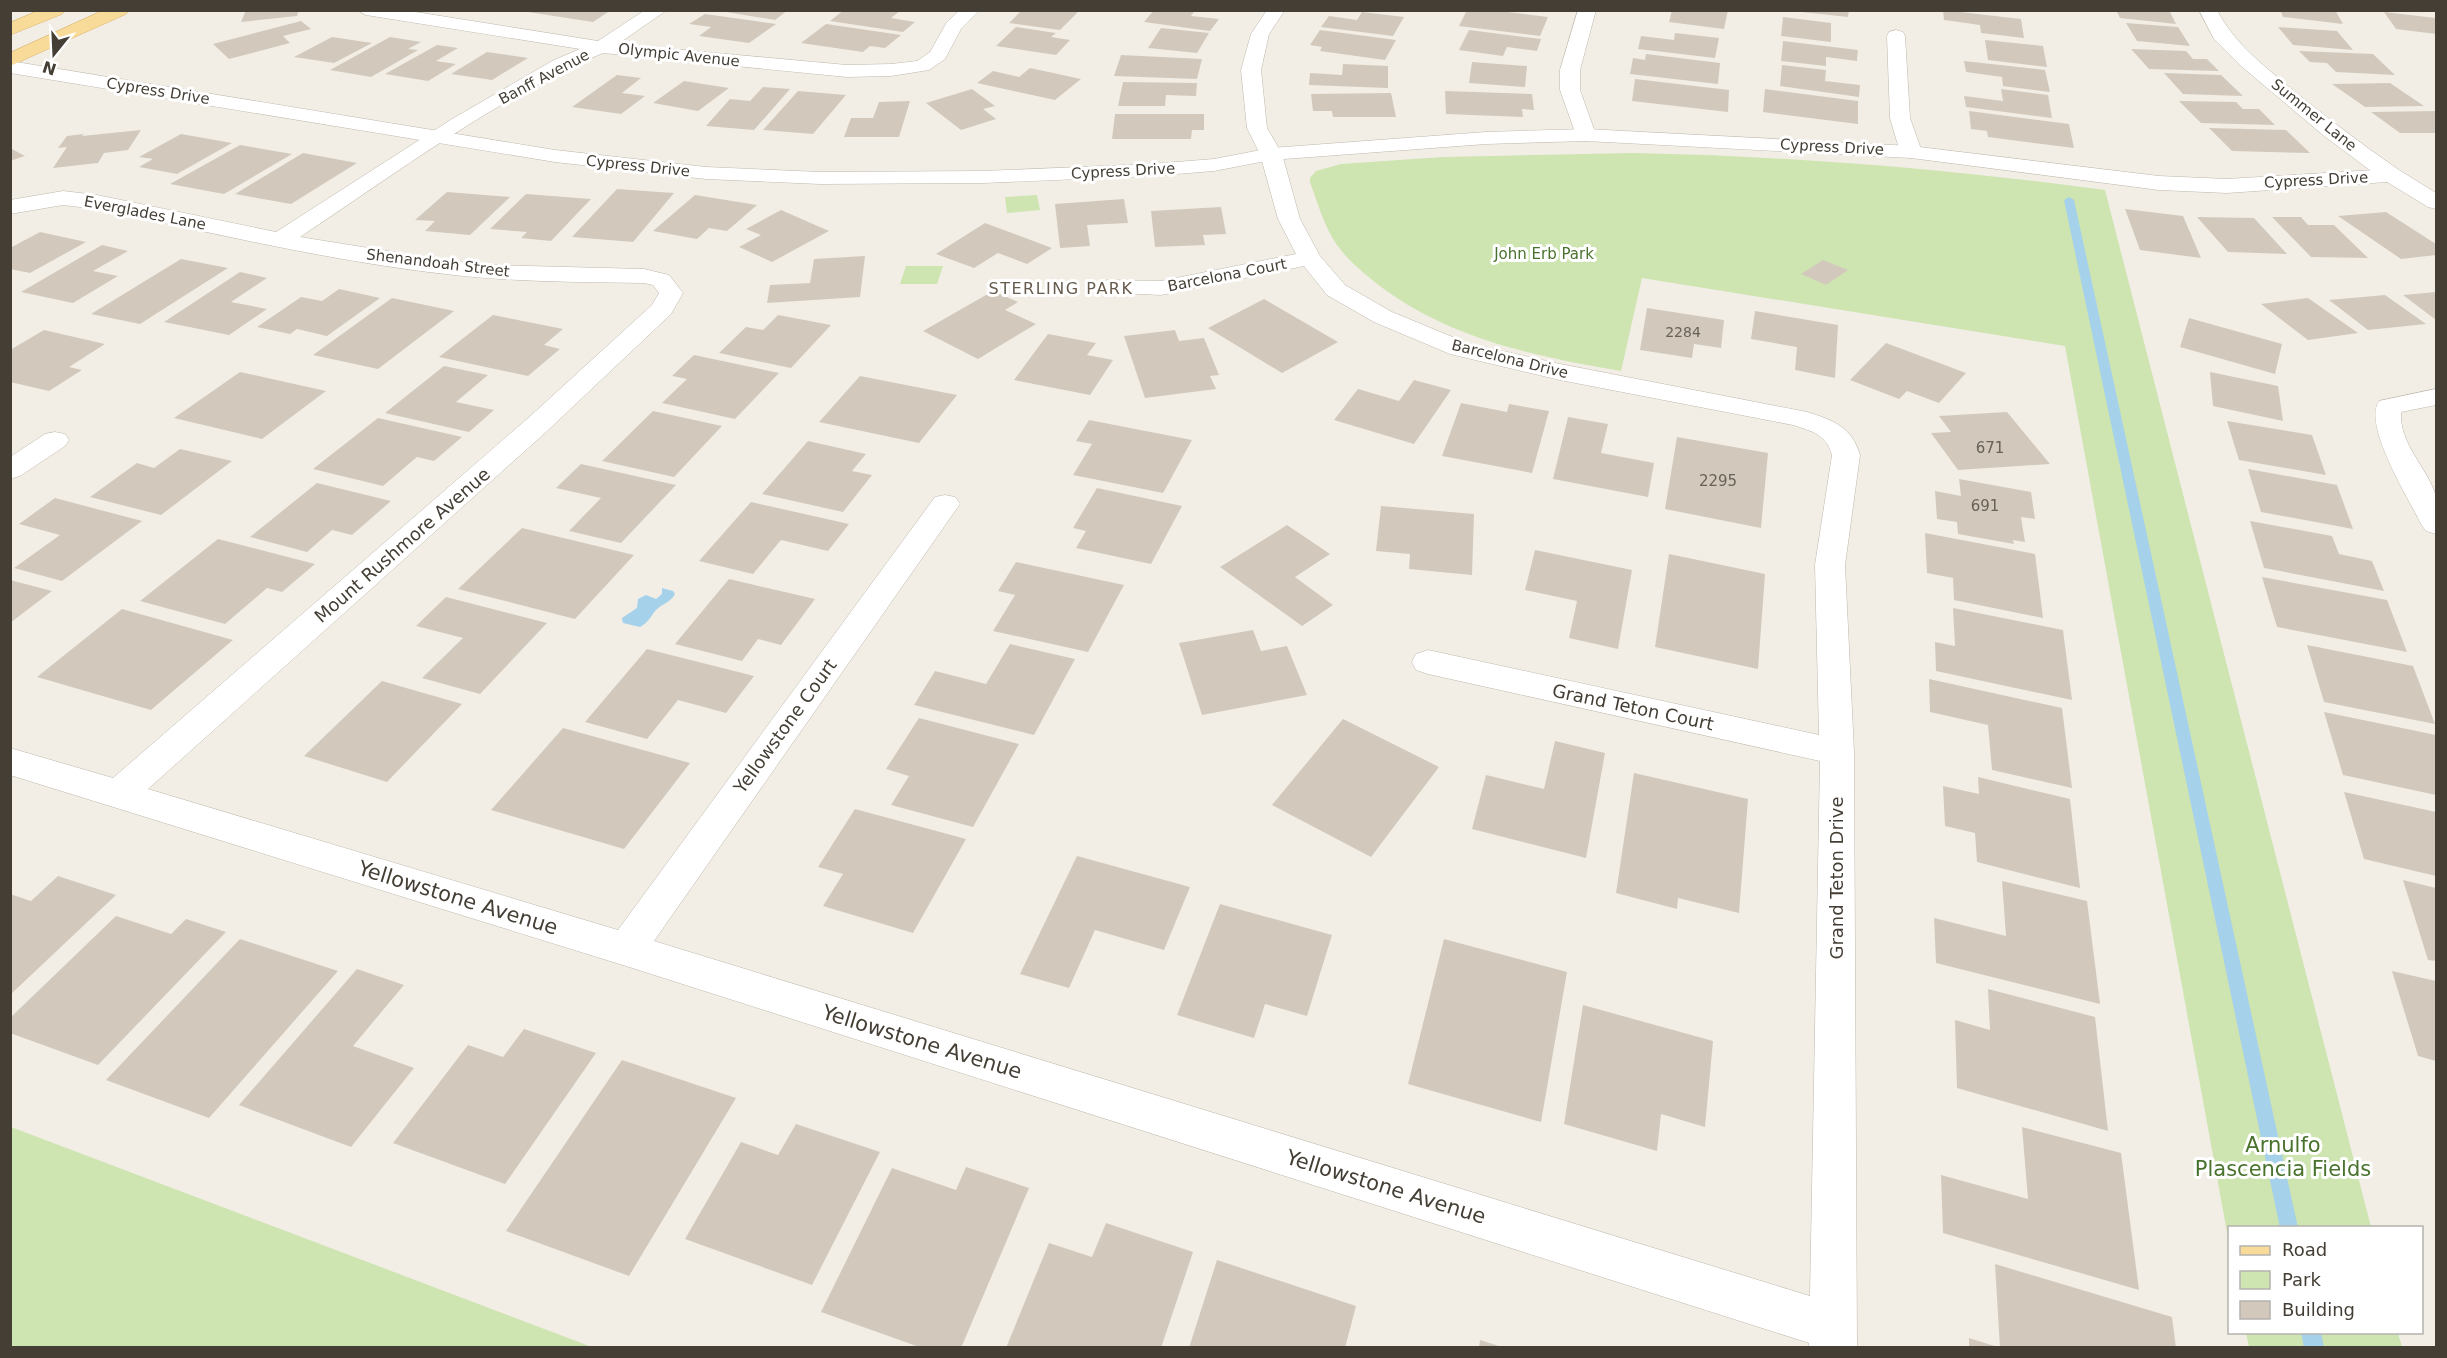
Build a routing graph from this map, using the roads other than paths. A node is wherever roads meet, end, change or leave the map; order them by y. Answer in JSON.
{"nodes":[{"id":1,"x":56,"y":10,"type":"edge"},
{"id":2,"x":120,"y":10,"type":"edge"},
{"id":3,"x":366,"y":10,"type":"edge"},
{"id":4,"x":658,"y":10,"type":"edge"},
{"id":5,"x":971,"y":10,"type":"edge"},
{"id":6,"x":1276,"y":10,"type":"edge"},
{"id":7,"x":1587,"y":10,"type":"edge"},
{"id":8,"x":2208,"y":10,"type":"edge"},
{"id":9,"x":10,"y":30,"type":"edge"},
{"id":10,"x":1896,"y":36,"type":"dead end"},
{"id":11,"x":601,"y":47,"type":"junction"},
{"id":12,"x":16,"y":54,"type":"edge"},
{"id":13,"x":10,"y":67,"type":"edge"},
{"id":14,"x":490,"y":128,"type":"junction"},
{"id":15,"x":463,"y":133,"type":"junction"},
{"id":16,"x":1586,"y":135,"type":"junction"},
{"id":17,"x":437,"y":138,"type":"junction"},
{"id":18,"x":1911,"y":152,"type":"junction"},
{"id":19,"x":1271,"y":154,"type":"junction"},
{"id":20,"x":437,"y":162,"type":"dead end"},
{"id":21,"x":2391,"y":175,"type":"junction"},
{"id":22,"x":2436,"y":202,"type":"edge"},
{"id":23,"x":10,"y":207,"type":"edge"},
{"id":24,"x":340,"y":227,"type":"dead end"},
{"id":25,"x":279,"y":240,"type":"junction"},
{"id":26,"x":310,"y":246,"type":"junction"},
{"id":27,"x":1310,"y":258,"type":"junction"},
{"id":28,"x":667,"y":286,"type":"joint"},
{"id":29,"x":1108,"y":287,"type":"dead end"},
{"id":30,"x":2436,"y":397,"type":"edge"},
{"id":31,"x":1819,"y":424,"type":"joint"},
{"id":32,"x":55,"y":440,"type":"dead end"},
{"id":33,"x":10,"y":470,"type":"edge"},
{"id":34,"x":945,"y":504,"type":"dead end"},
{"id":35,"x":2436,"y":524,"type":"edge"},
{"id":36,"x":1428,"y":662,"type":"dead end"},
{"id":37,"x":1837,"y":752,"type":"junction"},
{"id":38,"x":10,"y":761,"type":"edge"},
{"id":39,"x":119,"y":794,"type":"junction"},
{"id":40,"x":626,"y":949,"type":"junction"},
{"id":41,"x":1833,"y":1337,"type":"edge"}],
"edges":[{"from":1,"to":9,"type":"main road"},
{"from":2,"to":12,"type":"main road"},
{"from":3,"to":11,"type":"street","name":"Olympic Avenue"},
{"from":4,"to":11,"type":"street"},
{"from":5,"to":11,"type":"street","name":"Olympic Avenue"},
{"from":6,"to":19,"type":"street","name":"Barcelona Drive"},
{"from":7,"to":16,"type":"street"},
{"from":8,"to":21,"type":"street","name":"Summer Lane"},
{"from":10,"to":18,"type":"street"},
{"from":11,"to":14,"type":"street","name":"Banff Avenue"},
{"from":11,"to":15,"type":"street","name":"Banff Avenue"},
{"from":12,"to":15,"type":"street","name":"Cypress Drive"},
{"from":13,"to":17,"type":"street","name":"Cypress Drive"},
{"from":14,"to":15,"type":"street","name":"Banff Avenue"},
{"from":14,"to":19,"type":"street","name":"Cypress Drive"},
{"from":15,"to":17,"type":"street","name":"Cypress Drive"},
{"from":15,"to":19,"type":"street","name":"Cypress Drive"},
{"from":15,"to":20,"type":"street","name":"Banff Avenue"},
{"from":16,"to":18,"type":"street","name":"Cypress Drive"},
{"from":16,"to":19,"type":"street","name":"Cypress Drive"},
{"from":17,"to":25,"type":"street"},
{"from":18,"to":21,"type":"street","name":"Cypress Drive"},
{"from":19,"to":27,"type":"street","name":"Barcelona Drive"},
{"from":21,"to":22,"type":"street","name":"Summer Lane"},
{"from":23,"to":25,"type":"street","name":"Everglades Lane"},
{"from":24,"to":26,"type":"street"},
{"from":25,"to":26,"type":"street","name":"Shenandoah Street"},
{"from":26,"to":28,"type":"street","name":"Shenandoah Street"},
{"from":27,"to":29,"type":"street","name":"Barcelona Court"},
{"from":27,"to":31,"type":"street","name":"Barcelona Drive"},
{"from":28,"to":39,"type":"street","name":"Mount Rushmore Avenue"},
{"from":30,"to":35,"type":"street"},
{"from":31,"to":37,"type":"street","name":"Grand Teton Drive"},
{"from":32,"to":33,"type":"street"},
{"from":34,"to":40,"type":"street","name":"Yellowstone Court"},
{"from":36,"to":37,"type":"street","name":"Grand Teton Court"},
{"from":37,"to":41,"type":"street","name":"Grand Teton Drive"},
{"from":38,"to":39,"type":"street","name":"Yellowstone Avenue"},
{"from":39,"to":40,"type":"street","name":"Yellowstone Avenue"},
{"from":40,"to":41,"type":"street","name":"Yellowstone Avenue"}]}
